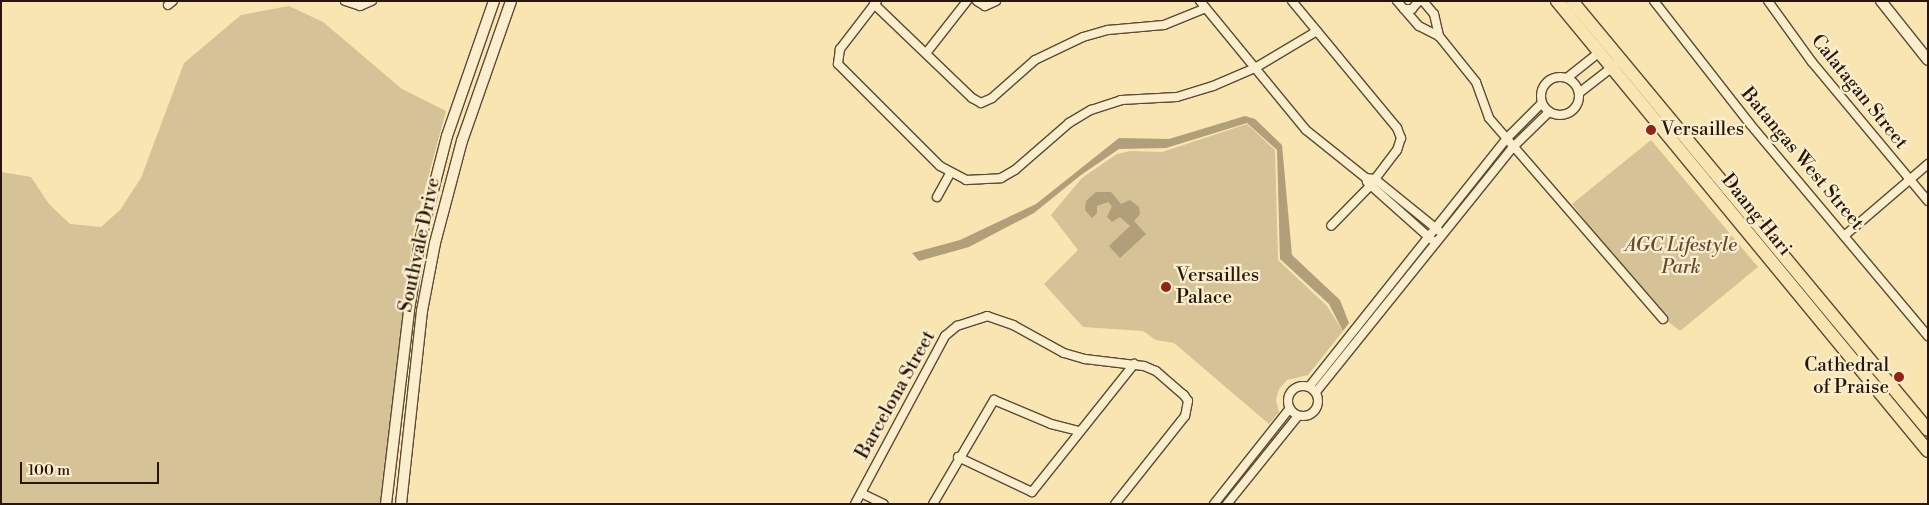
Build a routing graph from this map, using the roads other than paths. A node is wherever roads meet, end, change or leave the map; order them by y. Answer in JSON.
{"nodes":[{"id":1,"x":345,"y":1,"type":"edge"},
{"id":2,"x":372,"y":1,"type":"edge"},
{"id":3,"x":494,"y":1,"type":"edge"},
{"id":4,"x":511,"y":1,"type":"edge"},
{"id":5,"x":966,"y":1,"type":"edge"},
{"id":6,"x":976,"y":1,"type":"edge"},
{"id":7,"x":996,"y":1,"type":"edge"},
{"id":8,"x":1200,"y":1,"type":"edge"},
{"id":9,"x":1292,"y":1,"type":"edge"},
{"id":10,"x":1419,"y":1,"type":"edge"},
{"id":11,"x":1423,"y":1,"type":"edge"},
{"id":12,"x":1557,"y":1,"type":"edge"},
{"id":13,"x":1572,"y":1,"type":"edge"},
{"id":14,"x":1654,"y":1,"type":"edge"},
{"id":15,"x":1768,"y":1,"type":"edge"},
{"id":16,"x":1881,"y":1,"type":"edge"},
{"id":17,"x":1398,"y":2,"type":"edge"},
{"id":18,"x":876,"y":3,"type":"edge"},
{"id":19,"x":1206,"y":8,"type":"junction"},
{"id":20,"x":1404,"y":9,"type":"junction"},
{"id":21,"x":1317,"y":31,"type":"junction"},
{"id":22,"x":1439,"y":36,"type":"junction"},
{"id":23,"x":1603,"y":48,"type":"junction"},
{"id":24,"x":927,"y":52,"type":"junction"},
{"id":25,"x":1928,"y":60,"type":"edge"},
{"id":26,"x":1616,"y":64,"type":"junction"},
{"id":27,"x":1255,"y":68,"type":"junction"},
{"id":28,"x":1567,"y":78,"type":"junction"},
{"id":29,"x":1579,"y":93,"type":"junction"},
{"id":30,"x":1542,"y":103,"type":"junction"},
{"id":31,"x":1549,"y":112,"type":"junction"},
{"id":32,"x":1507,"y":138,"type":"junction"},
{"id":33,"x":1515,"y":145,"type":"junction"},
{"id":34,"x":1928,"y":164,"type":"edge"},
{"id":35,"x":950,"y":174,"type":"junction"},
{"id":36,"x":1366,"y":178,"type":"junction"},
{"id":37,"x":1375,"y":179,"type":"junction"},
{"id":38,"x":1910,"y":179,"type":"junction"},
{"id":39,"x":1368,"y":187,"type":"junction"},
{"id":40,"x":937,"y":197,"type":"dead end"},
{"id":41,"x":1928,"y":201,"type":"edge"},
{"id":42,"x":1331,"y":226,"type":"dead end"},
{"id":43,"x":1436,"y":228,"type":"junction"},
{"id":44,"x":1444,"y":234,"type":"junction"},
{"id":45,"x":1844,"y":236,"type":"junction"},
{"id":46,"x":1428,"y":237,"type":"junction"},
{"id":47,"x":1436,"y":244,"type":"junction"},
{"id":48,"x":1663,"y":319,"type":"dead end"},
{"id":49,"x":1928,"y":336,"type":"edge"},
{"id":50,"x":1134,"y":364,"type":"junction"},
{"id":51,"x":1309,"y":387,"type":"junction"},
{"id":52,"x":1316,"y":392,"type":"junction"},
{"id":53,"x":1290,"y":408,"type":"junction"},
{"id":54,"x":1298,"y":416,"type":"junction"},
{"id":55,"x":1928,"y":430,"type":"edge"},
{"id":56,"x":1079,"y":431,"type":"junction"},
{"id":57,"x":1928,"y":451,"type":"edge"},
{"id":58,"x":958,"y":457,"type":"junction"},
{"id":59,"x":861,"y":493,"type":"junction"},
{"id":60,"x":386,"y":504,"type":"edge"},
{"id":61,"x":401,"y":504,"type":"edge"},
{"id":62,"x":855,"y":504,"type":"edge"},
{"id":63,"x":884,"y":504,"type":"edge"},
{"id":64,"x":933,"y":504,"type":"edge"},
{"id":65,"x":1115,"y":504,"type":"edge"},
{"id":66,"x":1214,"y":504,"type":"edge"},
{"id":67,"x":1227,"y":504,"type":"edge"}],
"edges":[{"from":1,"to":2,"type":"street"},
{"from":3,"to":60,"type":"street","name":"Southvale Drive"},
{"from":4,"to":61,"type":"street","name":"Southvale Drive"},
{"from":5,"to":24,"type":"street"},
{"from":6,"to":7,"type":"street"},
{"from":8,"to":19,"type":"street"},
{"from":9,"to":21,"type":"street"},
{"from":10,"to":20,"type":"street"},
{"from":11,"to":22,"type":"street"},
{"from":12,"to":23,"type":"main road","name":"Daang Hari"},
{"from":13,"to":23,"type":"main road","name":"Daang Hari"},
{"from":14,"to":45,"type":"street","name":"Batangas West Street"},
{"from":15,"to":38,"type":"street","name":"Calatagan Street"},
{"from":16,"to":25,"type":"street"},
{"from":17,"to":20,"type":"street"},
{"from":18,"to":24,"type":"street"},
{"from":18,"to":35,"type":"street"},
{"from":19,"to":24,"type":"street"},
{"from":19,"to":27,"type":"street"},
{"from":20,"to":22,"type":"street"},
{"from":21,"to":27,"type":"street"},
{"from":21,"to":37,"type":"street"},
{"from":22,"to":32,"type":"street"},
{"from":23,"to":26,"type":"main road","name":"Daang Hari"},
{"from":23,"to":28,"type":"street"},
{"from":26,"to":29,"type":"street"},
{"from":26,"to":55,"type":"main road","name":"Daang Hari"},
{"from":26,"to":57,"type":"main road","name":"Daang Hari"},
{"from":27,"to":35,"type":"street"},
{"from":27,"to":36,"type":"street"},
{"from":28,"to":29,"type":"street"},
{"from":28,"to":30,"type":"street"},
{"from":29,"to":31,"type":"street"},
{"from":30,"to":31,"type":"street"},
{"from":30,"to":32,"type":"street"},
{"from":31,"to":33,"type":"street"},
{"from":32,"to":33,"type":"street"},
{"from":32,"to":43,"type":"street"},
{"from":33,"to":44,"type":"street"},
{"from":33,"to":48,"type":"street"},
{"from":34,"to":38,"type":"street"},
{"from":35,"to":40,"type":"street"},
{"from":36,"to":37,"type":"street"},
{"from":36,"to":39,"type":"street"},
{"from":37,"to":39,"type":"street"},
{"from":37,"to":43,"type":"street"},
{"from":38,"to":41,"type":"street","name":"Calatagan Street"},
{"from":38,"to":45,"type":"street"},
{"from":39,"to":42,"type":"street"},
{"from":39,"to":46,"type":"street"},
{"from":43,"to":44,"type":"street"},
{"from":43,"to":46,"type":"street"},
{"from":44,"to":47,"type":"street"},
{"from":45,"to":49,"type":"street","name":"Batangas West Street"},
{"from":46,"to":47,"type":"street"},
{"from":46,"to":51,"type":"street"},
{"from":47,"to":52,"type":"street"},
{"from":50,"to":56,"type":"street"},
{"from":50,"to":59,"type":"street","name":"Barcelona Street"},
{"from":50,"to":65,"type":"street","name":"Barcelona Street"},
{"from":51,"to":52,"type":"street"},
{"from":51,"to":53,"type":"street"},
{"from":52,"to":54,"type":"street"},
{"from":53,"to":54,"type":"street"},
{"from":53,"to":66,"type":"street"},
{"from":54,"to":67,"type":"street"},
{"from":56,"to":58,"type":"street"},
{"from":56,"to":58,"type":"street"},
{"from":58,"to":64,"type":"street"},
{"from":59,"to":62,"type":"street","name":"Barcelona Street"},
{"from":59,"to":63,"type":"street"}]}
